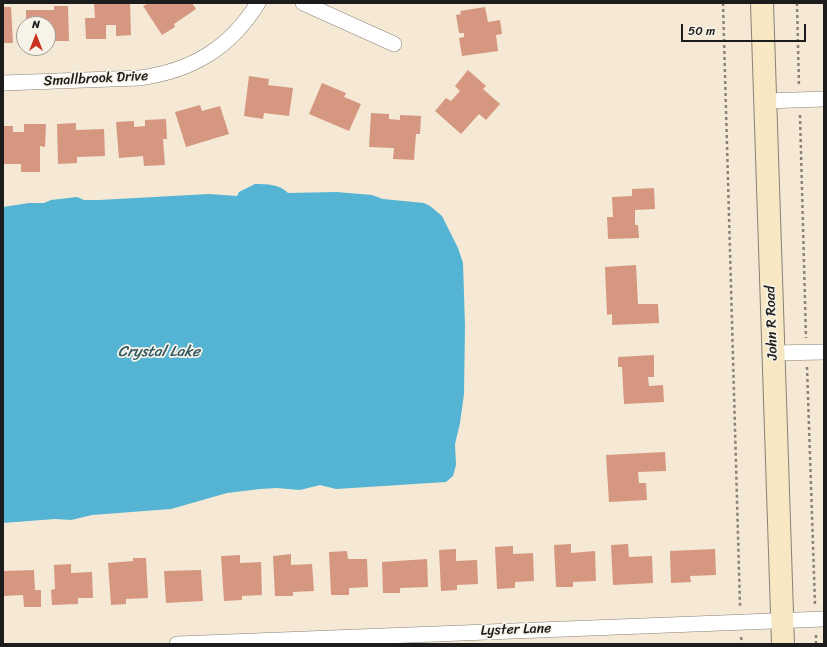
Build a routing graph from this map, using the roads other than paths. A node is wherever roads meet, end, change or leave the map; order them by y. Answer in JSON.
{"nodes":[{"id":1,"x":258,"y":3,"type":"edge"},
{"id":2,"x":303,"y":3,"type":"edge"},
{"id":3,"x":762,"y":3,"type":"edge"},
{"id":4,"x":394,"y":44,"type":"dead end"},
{"id":5,"x":3,"y":84,"type":"edge"},
{"id":6,"x":824,"y":99,"type":"edge"},
{"id":7,"x":765,"y":101,"type":"junction"},
{"id":8,"x":824,"y":352,"type":"edge"},
{"id":9,"x":774,"y":353,"type":"junction"},
{"id":10,"x":824,"y":619,"type":"edge"},
{"id":11,"x":782,"y":620,"type":"junction"},
{"id":12,"x":177,"y":644,"type":"edge"},
{"id":13,"x":783,"y":644,"type":"edge"}],
"edges":[{"from":1,"to":5,"type":"street","name":"Smallbrook Drive"},
{"from":2,"to":4,"type":"street"},
{"from":3,"to":7,"type":"main road","name":"John R Road"},
{"from":6,"to":7,"type":"street"},
{"from":7,"to":9,"type":"main road","name":"John R Road"},
{"from":8,"to":9,"type":"street"},
{"from":9,"to":11,"type":"main road","name":"John R Road"},
{"from":10,"to":11,"type":"street","name":"Lyster Lane"},
{"from":11,"to":12,"type":"street","name":"Lyster Lane"},
{"from":11,"to":13,"type":"main road","name":"John R Road"}]}
